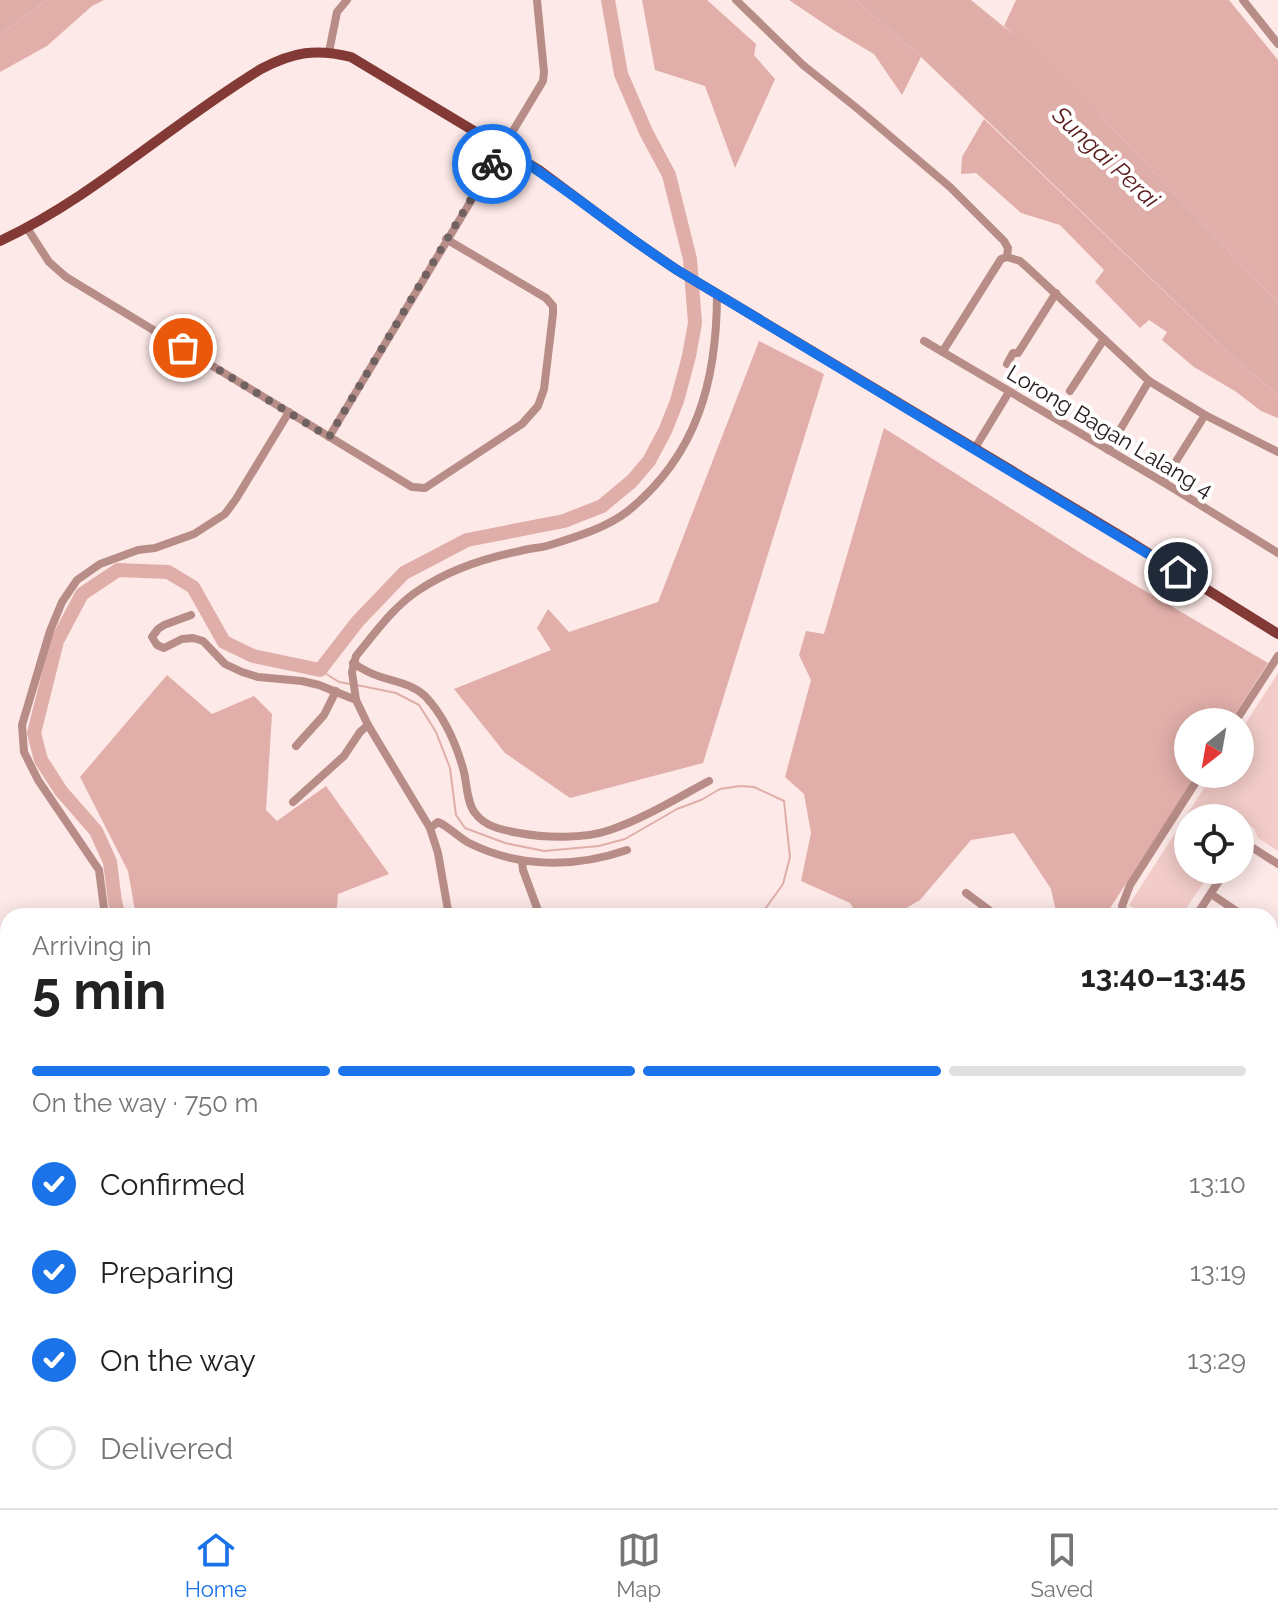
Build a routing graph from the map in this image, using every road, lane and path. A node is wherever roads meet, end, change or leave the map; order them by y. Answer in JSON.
{"nodes":[{"id":1,"x":347,"y":0,"type":"edge"},
{"id":2,"x":537,"y":0,"type":"edge"},
{"id":3,"x":736,"y":0,"type":"edge"},
{"id":4,"x":1243,"y":0,"type":"edge"},
{"id":5,"x":1278,"y":44,"type":"edge"},
{"id":6,"x":329,"y":52,"type":"junction"},
{"id":7,"x":502,"y":147,"type":"junction"},
{"id":8,"x":27,"y":228,"type":"junction"},
{"id":9,"x":446,"y":239,"type":"junction"},
{"id":10,"x":0,"y":241,"type":"edge"},
{"id":11,"x":1007,"y":257,"type":"junction"},
{"id":12,"x":715,"y":293,"type":"junction"},
{"id":13,"x":1056,"y":293,"type":"junction"},
{"id":14,"x":1104,"y":339,"type":"junction"},
{"id":15,"x":924,"y":341,"type":"dead end"},
{"id":16,"x":943,"y":351,"type":"junction"},
{"id":17,"x":1007,"y":364,"type":"dead end"},
{"id":18,"x":1149,"y":381,"type":"junction"},
{"id":19,"x":1070,"y":391,"type":"dead end"},
{"id":20,"x":1009,"y":392,"type":"junction"},
{"id":21,"x":289,"y":412,"type":"junction"},
{"id":22,"x":1205,"y":415,"type":"junction"},
{"id":23,"x":329,"y":437,"type":"junction"},
{"id":24,"x":975,"y":448,"type":"junction"},
{"id":25,"x":1108,"y":450,"type":"junction"},
{"id":26,"x":1278,"y":452,"type":"edge"},
{"id":27,"x":1163,"y":482,"type":"junction"},
{"id":28,"x":1278,"y":553,"type":"edge"},
{"id":29,"x":191,"y":615,"type":"dead end"},
{"id":30,"x":1278,"y":634,"type":"edge"},
{"id":31,"x":1278,"y":656,"type":"edge"},
{"id":32,"x":352,"y":668,"type":"junction"},
{"id":33,"x":336,"y":691,"type":"junction"},
{"id":34,"x":356,"y":698,"type":"junction"},
{"id":35,"x":1244,"y":708,"type":"edge"},
{"id":36,"x":368,"y":725,"type":"junction"},
{"id":37,"x":296,"y":746,"type":"dead end"},
{"id":38,"x":709,"y":781,"type":"dead end"},
{"id":39,"x":1192,"y":788,"type":"edge"},
{"id":40,"x":293,"y":802,"type":"dead end"},
{"id":41,"x":430,"y":828,"type":"junction"},
{"id":42,"x":1254,"y":849,"type":"edge"},
{"id":43,"x":627,"y":850,"type":"dead end"},
{"id":44,"x":522,"y":861,"type":"junction"},
{"id":45,"x":1278,"y":864,"type":"edge"},
{"id":46,"x":1217,"y":884,"type":"edge"},
{"id":47,"x":966,"y":893,"type":"dead end"},
{"id":48,"x":1211,"y":894,"type":"junction"},
{"id":49,"x":104,"y":908,"type":"edge"},
{"id":50,"x":448,"y":908,"type":"edge"},
{"id":51,"x":537,"y":908,"type":"edge"},
{"id":52,"x":986,"y":908,"type":"edge"},
{"id":53,"x":1122,"y":908,"type":"edge"},
{"id":54,"x":1201,"y":908,"type":"edge"},
{"id":55,"x":1232,"y":908,"type":"edge"}],
"edges":[{"from":1,"to":6,"type":"street"},
{"from":2,"to":7,"type":"street"},
{"from":3,"to":11,"type":"street"},
{"from":4,"to":5,"type":"street"},
{"from":6,"to":7,"type":"main road"},
{"from":6,"to":8,"type":"main road"},
{"from":7,"to":9,"type":"street"},
{"from":7,"to":12,"type":"main road"},
{"from":8,"to":10,"type":"main road"},
{"from":8,"to":21,"type":"street"},
{"from":9,"to":23,"type":"street"},
{"from":9,"to":23,"type":"street"},
{"from":11,"to":13,"type":"street"},
{"from":11,"to":16,"type":"street"},
{"from":12,"to":24,"type":"main road"},
{"from":12,"to":32,"type":"street"},
{"from":13,"to":14,"type":"street"},
{"from":13,"to":17,"type":"street"},
{"from":14,"to":18,"type":"street"},
{"from":14,"to":19,"type":"street"},
{"from":15,"to":16,"type":"street","name":"Lorong Bagan Lalang 4"},
{"from":16,"to":20,"type":"street","name":"Lorong Bagan Lalang 4"},
{"from":18,"to":22,"type":"street"},
{"from":18,"to":25,"type":"street"},
{"from":20,"to":24,"type":"street"},
{"from":20,"to":25,"type":"street","name":"Lorong Bagan Lalang 4"},
{"from":21,"to":23,"type":"street"},
{"from":21,"to":49,"type":"street"},
{"from":22,"to":26,"type":"street"},
{"from":22,"to":27,"type":"street"},
{"from":24,"to":30,"type":"main road"},
{"from":25,"to":27,"type":"street","name":"Lorong Bagan Lalang 4"},
{"from":27,"to":28,"type":"street","name":"Lorong Bagan Lalang 4"},
{"from":29,"to":33,"type":"street"},
{"from":31,"to":35,"type":"street"},
{"from":32,"to":34,"type":"street"},
{"from":32,"to":38,"type":"street"},
{"from":33,"to":34,"type":"street"},
{"from":33,"to":37,"type":"street"},
{"from":34,"to":36,"type":"street"},
{"from":36,"to":40,"type":"street"},
{"from":36,"to":41,"type":"street"},
{"from":39,"to":53,"type":"street"},
{"from":41,"to":44,"type":"street"},
{"from":41,"to":50,"type":"street"},
{"from":42,"to":45,"type":"street"},
{"from":43,"to":44,"type":"street"},
{"from":44,"to":51,"type":"street"},
{"from":46,"to":48,"type":"street"},
{"from":47,"to":52,"type":"street"},
{"from":48,"to":54,"type":"street"},
{"from":48,"to":55,"type":"street"}]}
